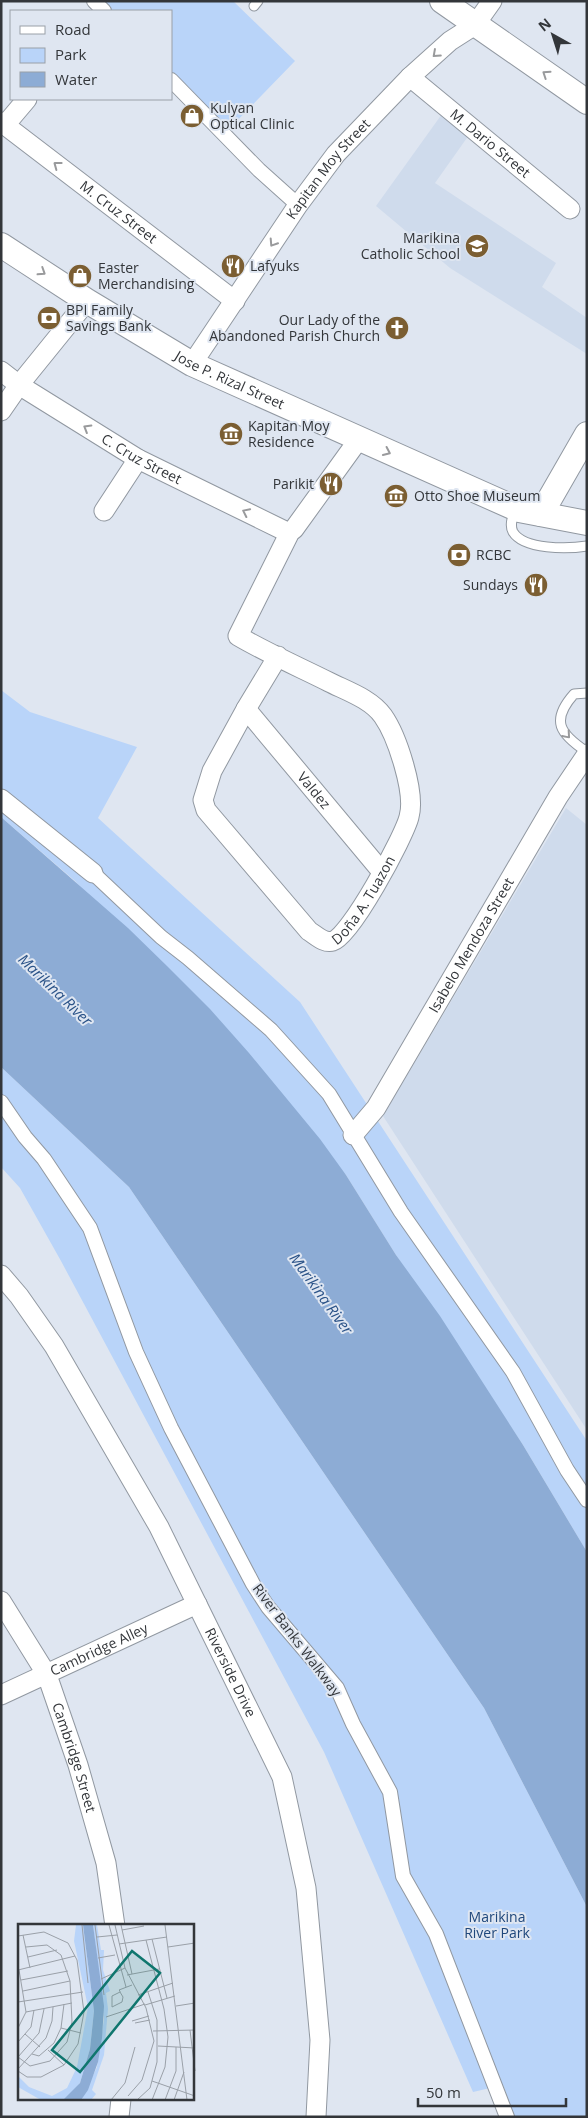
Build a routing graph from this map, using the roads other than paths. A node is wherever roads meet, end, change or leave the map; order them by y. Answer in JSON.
{"nodes":[{"id":1,"x":94,"y":1,"type":"edge"},
{"id":2,"x":442,"y":1,"type":"edge"},
{"id":3,"x":492,"y":1,"type":"edge"},
{"id":4,"x":103,"y":10,"type":"edge"},
{"id":5,"x":475,"y":25,"type":"junction"},
{"id":6,"x":410,"y":77,"type":"junction"},
{"id":7,"x":172,"y":81,"type":"edge"},
{"id":8,"x":26,"y":100,"type":"edge"},
{"id":9,"x":587,"y":102,"type":"edge"},
{"id":10,"x":3,"y":124,"type":"edge"},
{"id":11,"x":298,"y":206,"type":"junction"},
{"id":12,"x":570,"y":210,"type":"dead end"},
{"id":13,"x":1,"y":245,"type":"edge"},
{"id":14,"x":87,"y":301,"type":"junction"},
{"id":15,"x":235,"y":301,"type":"junction"},
{"id":16,"x":192,"y":364,"type":"junction"},
{"id":17,"x":1,"y":371,"type":"edge"},
{"id":18,"x":19,"y":385,"type":"junction"},
{"id":19,"x":1,"y":411,"type":"edge"},
{"id":20,"x":587,"y":434,"type":"edge"},
{"id":21,"x":359,"y":439,"type":"junction"},
{"id":22,"x":138,"y":459,"type":"junction"},
{"id":23,"x":515,"y":508,"type":"junction"},
{"id":24,"x":104,"y":511,"type":"dead end"},
{"id":25,"x":541,"y":514,"type":"junction"},
{"id":26,"x":584,"y":525,"type":"edge"},
{"id":27,"x":290,"y":532,"type":"junction"},
{"id":28,"x":587,"y":546,"type":"edge"},
{"id":29,"x":278,"y":656,"type":"junction"},
{"id":30,"x":587,"y":693,"type":"edge"},
{"id":31,"x":246,"y":709,"type":"junction"},
{"id":32,"x":587,"y":753,"type":"edge"},
{"id":33,"x":1,"y":799,"type":"edge"},
{"id":34,"x":382,"y":872,"type":"junction"},
{"id":35,"x":93,"y":873,"type":"joint"},
{"id":36,"x":1,"y":1102,"type":"edge"},
{"id":37,"x":353,"y":1135,"type":"junction"},
{"id":38,"x":1,"y":1275,"type":"edge"},
{"id":39,"x":587,"y":1500,"type":"edge"},
{"id":40,"x":1,"y":1601,"type":"edge"},
{"id":41,"x":197,"y":1604,"type":"junction"},
{"id":42,"x":47,"y":1675,"type":"junction"},
{"id":43,"x":1,"y":1695,"type":"edge"},
{"id":44,"x":115,"y":1924,"type":"edge"},
{"id":45,"x":121,"y":2100,"type":"edge"},
{"id":46,"x":119,"y":2117,"type":"edge"},
{"id":47,"x":316,"y":2117,"type":"edge"},
{"id":48,"x":507,"y":2117,"type":"edge"}],
"edges":[{"from":1,"to":4,"type":"street"},
{"from":2,"to":5,"type":"street"},
{"from":3,"to":5,"type":"street","name":"Kapitan Moy Street"},
{"from":5,"to":6,"type":"street","name":"Kapitan Moy Street","one_way":true},
{"from":9,"to":5,"type":"street","one_way":true},
{"from":6,"to":11,"type":"street","name":"Kapitan Moy Street"},
{"from":6,"to":12,"type":"street","name":"M. Dario Street"},
{"from":7,"to":11,"type":"street"},
{"from":8,"to":10,"type":"street"},
{"from":15,"to":10,"type":"street","name":"M. Cruz Street","one_way":true},
{"from":11,"to":15,"type":"street","name":"Kapitan Moy Street","one_way":true},
{"from":13,"to":14,"type":"street","name":"Jose P. Rizal Street","one_way":true},
{"from":14,"to":16,"type":"street","name":"Jose P. Rizal Street"},
{"from":14,"to":18,"type":"street"},
{"from":15,"to":16,"type":"street","name":"Kapitan Moy Street"},
{"from":16,"to":21,"type":"street","name":"Jose P. Rizal Street"},
{"from":17,"to":18,"type":"street","name":"C. Cruz Street"},
{"from":18,"to":19,"type":"street"},
{"from":22,"to":18,"type":"street","name":"C. Cruz Street","one_way":true},
{"from":20,"to":25,"type":"street"},
{"from":21,"to":23,"type":"street","name":"Jose P. Rizal Street","one_way":true},
{"from":21,"to":27,"type":"street"},
{"from":22,"to":24,"type":"street"},
{"from":27,"to":22,"type":"street","name":"C. Cruz Street","one_way":true},
{"from":23,"to":25,"type":"street","name":"Jose P. Rizal Street"},
{"from":23,"to":28,"type":"lane"},
{"from":25,"to":26,"type":"street","name":"Jose P. Rizal Street"},
{"from":27,"to":29,"type":"street","name":"Doña A. Tuazon"},
{"from":29,"to":31,"type":"street","name":"Doña A. Tuazon"},
{"from":29,"to":34,"type":"street","name":"Doña A. Tuazon"},
{"from":30,"to":32,"type":"lane","one_way":true},
{"from":31,"to":34,"type":"street","name":"Valdez"},
{"from":31,"to":34,"type":"street","name":"Doña A. Tuazon"},
{"from":32,"to":37,"type":"street","name":"Isabelo Mendoza Street"},
{"from":33,"to":35,"type":"street"},
{"from":35,"to":37,"type":"street"},
{"from":36,"to":48,"type":"street","name":"River Banks Walkway"},
{"from":37,"to":39,"type":"street"},
{"from":38,"to":41,"type":"street","name":"Riverside Drive"},
{"from":40,"to":42,"type":"street","name":"Cambridge Street"},
{"from":41,"to":42,"type":"street","name":"Cambridge Alley"},
{"from":41,"to":47,"type":"street","name":"Riverside Drive"},
{"from":42,"to":43,"type":"street","name":"Cambridge Alley"},
{"from":42,"to":44,"type":"street","name":"Cambridge Street"},
{"from":45,"to":46,"type":"street"}]}
